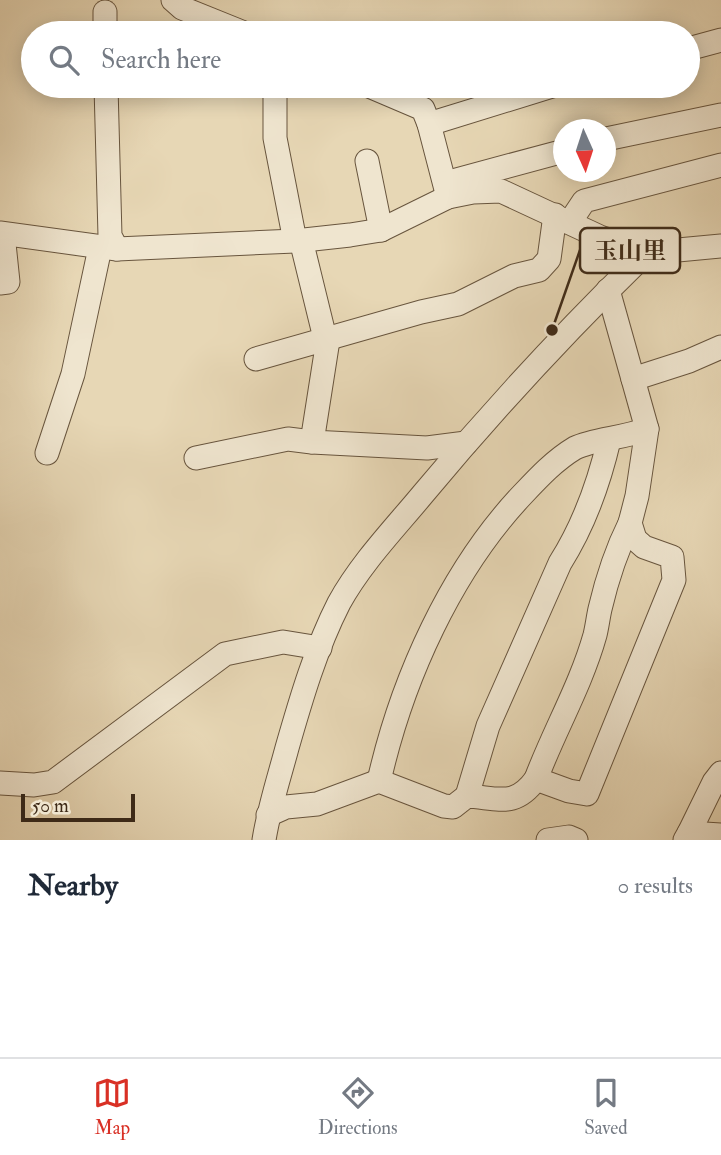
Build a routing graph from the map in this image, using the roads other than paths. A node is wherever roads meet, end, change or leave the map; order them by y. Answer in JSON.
{"nodes":[{"id":1,"x":173,"y":0,"type":"edge"},
{"id":2,"x":214,"y":21,"type":"edge"},
{"id":3,"x":721,"y":40,"type":"edge"},
{"id":4,"x":700,"y":46,"type":"edge"},
{"id":5,"x":106,"y":98,"type":"edge"},
{"id":6,"x":275,"y":98,"type":"edge"},
{"id":7,"x":397,"y":98,"type":"edge"},
{"id":8,"x":513,"y":98,"type":"edge"},
{"id":9,"x":721,"y":115,"type":"edge"},
{"id":10,"x":429,"y":124,"type":"junction"},
{"id":11,"x":616,"y":137,"type":"edge"},
{"id":12,"x":553,"y":155,"type":"edge"},
{"id":13,"x":367,"y":161,"type":"dead end"},
{"id":14,"x":721,"y":165,"type":"edge"},
{"id":15,"x":446,"y":190,"type":"junction"},
{"id":16,"x":562,"y":219,"type":"junction"},
{"id":17,"x":381,"y":230,"type":"junction"},
{"id":18,"x":1,"y":234,"type":"edge"},
{"id":19,"x":298,"y":240,"type":"junction"},
{"id":20,"x":721,"y":246,"type":"edge"},
{"id":21,"x":109,"y":248,"type":"junction"},
{"id":22,"x":646,"y":253,"type":"junction"},
{"id":23,"x":0,"y":283,"type":"edge"},
{"id":24,"x":608,"y":290,"type":"junction"},
{"id":25,"x":328,"y":340,"type":"junction"},
{"id":26,"x":721,"y":347,"type":"edge"},
{"id":27,"x":256,"y":359,"type":"dead end"},
{"id":28,"x":633,"y":379,"type":"junction"},
{"id":29,"x":647,"y":429,"type":"junction"},
{"id":30,"x":608,"y":440,"type":"junction"},
{"id":31,"x":312,"y":442,"type":"junction"},
{"id":32,"x":466,"y":443,"type":"junction"},
{"id":33,"x":47,"y":453,"type":"dead end"},
{"id":34,"x":196,"y":458,"type":"dead end"},
{"id":35,"x":630,"y":523,"type":"junction"},
{"id":36,"x":320,"y":648,"type":"junction"},
{"id":37,"x":721,"y":774,"type":"edge"},
{"id":38,"x":536,"y":779,"type":"junction"},
{"id":39,"x":379,"y":781,"type":"junction"},
{"id":40,"x":0,"y":783,"type":"edge"},
{"id":41,"x":467,"y":796,"type":"junction"},
{"id":42,"x":268,"y":816,"type":"junction"},
{"id":43,"x":721,"y":835,"type":"edge"},
{"id":44,"x":687,"y":837,"type":"edge"},
{"id":45,"x":264,"y":840,"type":"edge"},
{"id":46,"x":548,"y":840,"type":"edge"},
{"id":47,"x":576,"y":840,"type":"edge"}],
"edges":[{"from":1,"to":2,"type":"street"},
{"from":3,"to":4,"type":"street"},
{"from":5,"to":21,"type":"street"},
{"from":6,"to":19,"type":"street"},
{"from":7,"to":10,"type":"street"},
{"from":8,"to":10,"type":"street"},
{"from":9,"to":11,"type":"street"},
{"from":10,"to":15,"type":"street"},
{"from":12,"to":15,"type":"street"},
{"from":13,"to":17,"type":"street"},
{"from":14,"to":16,"type":"street"},
{"from":15,"to":16,"type":"street"},
{"from":15,"to":17,"type":"street"},
{"from":16,"to":22,"type":"street"},
{"from":16,"to":25,"type":"street"},
{"from":17,"to":19,"type":"street"},
{"from":18,"to":21,"type":"street"},
{"from":18,"to":23,"type":"street"},
{"from":19,"to":21,"type":"street"},
{"from":19,"to":25,"type":"street"},
{"from":20,"to":22,"type":"street"},
{"from":21,"to":33,"type":"street"},
{"from":22,"to":24,"type":"street"},
{"from":24,"to":28,"type":"street"},
{"from":24,"to":32,"type":"street"},
{"from":25,"to":27,"type":"street"},
{"from":25,"to":31,"type":"street"},
{"from":26,"to":28,"type":"street"},
{"from":28,"to":29,"type":"street"},
{"from":29,"to":30,"type":"street"},
{"from":29,"to":35,"type":"street"},
{"from":30,"to":39,"type":"street"},
{"from":30,"to":41,"type":"street"},
{"from":31,"to":32,"type":"street"},
{"from":31,"to":34,"type":"street"},
{"from":32,"to":36,"type":"street"},
{"from":35,"to":38,"type":"street"},
{"from":35,"to":38,"type":"street"},
{"from":36,"to":40,"type":"street"},
{"from":36,"to":42,"type":"street"},
{"from":37,"to":44,"type":"street"},
{"from":38,"to":41,"type":"street"},
{"from":39,"to":41,"type":"street"},
{"from":39,"to":42,"type":"street"},
{"from":42,"to":45,"type":"street"},
{"from":43,"to":44,"type":"street"},
{"from":46,"to":47,"type":"street"}]}
